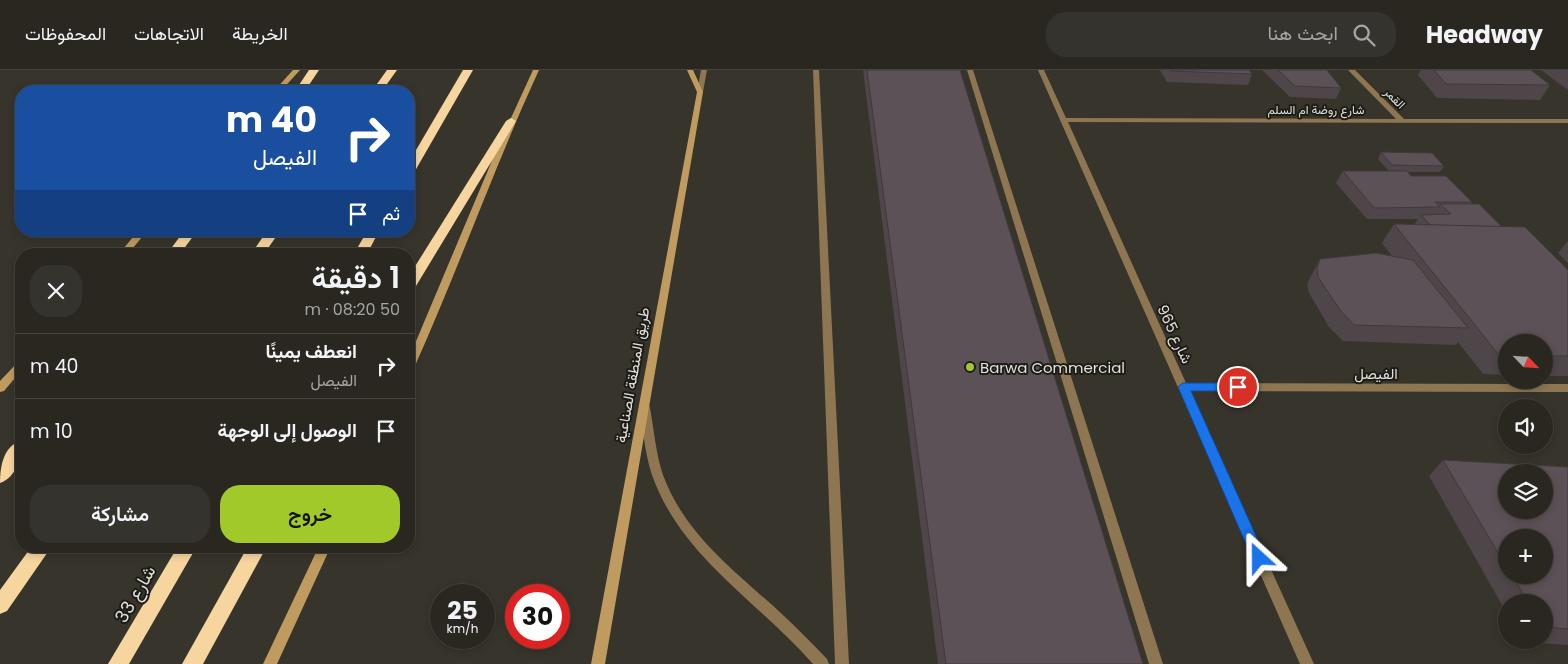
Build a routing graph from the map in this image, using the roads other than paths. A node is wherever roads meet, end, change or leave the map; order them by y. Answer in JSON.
{"nodes":[{"id":1,"x":297,"y":70,"type":"edge"},
{"id":2,"x":314,"y":70,"type":"edge"},
{"id":3,"x":392,"y":70,"type":"edge"},
{"id":4,"x":468,"y":70,"type":"edge"},
{"id":5,"x":536,"y":70,"type":"edge"},
{"id":6,"x":690,"y":70,"type":"edge"},
{"id":7,"x":704,"y":70,"type":"edge"},
{"id":8,"x":816,"y":70,"type":"edge"},
{"id":9,"x":970,"y":70,"type":"edge"},
{"id":10,"x":1041,"y":70,"type":"edge"},
{"id":11,"x":1351,"y":70,"type":"edge"},
{"id":12,"x":283,"y":85,"type":"edge"},
{"id":13,"x":304,"y":85,"type":"edge"},
{"id":14,"x":381,"y":85,"type":"edge"},
{"id":15,"x":700,"y":92,"type":"junction"},
{"id":16,"x":1064,"y":120,"type":"junction"},
{"id":17,"x":511,"y":121,"type":"junction"},
{"id":18,"x":1402,"y":121,"type":"junction"},
{"id":19,"x":1568,"y":121,"type":"edge"},
{"id":20,"x":415,"y":161,"type":"edge"},
{"id":21,"x":138,"y":237,"type":"edge"},
{"id":22,"x":186,"y":237,"type":"edge"},
{"id":23,"x":270,"y":237,"type":"edge"},
{"id":24,"x":370,"y":237,"type":"edge"},
{"id":25,"x":128,"y":248,"type":"edge"},
{"id":26,"x":178,"y":248,"type":"edge"},
{"id":27,"x":262,"y":248,"type":"edge"},
{"id":28,"x":363,"y":248,"type":"edge"},
{"id":29,"x":415,"y":276,"type":"edge"},
{"id":30,"x":415,"y":355,"type":"edge"},
{"id":31,"x":15,"y":372,"type":"edge"},
{"id":32,"x":1183,"y":387,"type":"junction"},
{"id":33,"x":0,"y":388,"type":"edge"},
{"id":34,"x":1568,"y":388,"type":"edge"},
{"id":35,"x":644,"y":402,"type":"junction"},
{"id":36,"x":15,"y":456,"type":"edge"},
{"id":37,"x":0,"y":476,"type":"edge"},
{"id":38,"x":38,"y":553,"type":"edge"},
{"id":39,"x":184,"y":553,"type":"edge"},
{"id":40,"x":254,"y":553,"type":"edge"},
{"id":41,"x":322,"y":553,"type":"edge"},
{"id":42,"x":0,"y":605,"type":"edge"},
{"id":43,"x":118,"y":664,"type":"edge"},
{"id":44,"x":192,"y":664,"type":"edge"},
{"id":45,"x":270,"y":664,"type":"edge"},
{"id":46,"x":598,"y":664,"type":"edge"},
{"id":47,"x":822,"y":664,"type":"edge"},
{"id":48,"x":842,"y":664,"type":"edge"},
{"id":49,"x":1156,"y":664,"type":"edge"},
{"id":50,"x":1308,"y":664,"type":"edge"}],
"edges":[{"from":1,"to":12,"type":"street"},
{"from":2,"to":13,"type":"highway"},
{"from":3,"to":14,"type":"highway"},
{"from":4,"to":20,"type":"highway"},
{"from":5,"to":17,"type":"street"},
{"from":6,"to":15,"type":"street"},
{"from":7,"to":15,"type":"street"},
{"from":8,"to":48,"type":"street"},
{"from":9,"to":49,"type":"street"},
{"from":10,"to":16,"type":"street","name":"شارع 965"},
{"from":11,"to":18,"type":"street","name":"القمر"},
{"from":15,"to":35,"type":"street","name":"طريق المنطقة الصناعية"},
{"from":16,"to":18,"type":"street","name":"شارع روضة ام السلم"},
{"from":16,"to":32,"type":"street","name":"شارع 965"},
{"from":17,"to":29,"type":"highway"},
{"from":17,"to":30,"type":"street"},
{"from":18,"to":19,"type":"street","name":"شارع روضة ام السلم"},
{"from":21,"to":25,"type":"street"},
{"from":22,"to":26,"type":"highway"},
{"from":23,"to":27,"type":"highway"},
{"from":24,"to":28,"type":"highway"},
{"from":31,"to":33,"type":"street"},
{"from":32,"to":34,"type":"street","name":"الفيصل"},
{"from":32,"to":50,"type":"street","name":"شارع 965"},
{"from":35,"to":46,"type":"street","name":"طريق المنطقة الصناعية"},
{"from":35,"to":47,"type":"street"},
{"from":36,"to":37,"type":"highway"},
{"from":38,"to":42,"type":"highway"},
{"from":39,"to":43,"type":"highway","name":"شارع 33"},
{"from":40,"to":44,"type":"highway"},
{"from":41,"to":45,"type":"street"}]}
